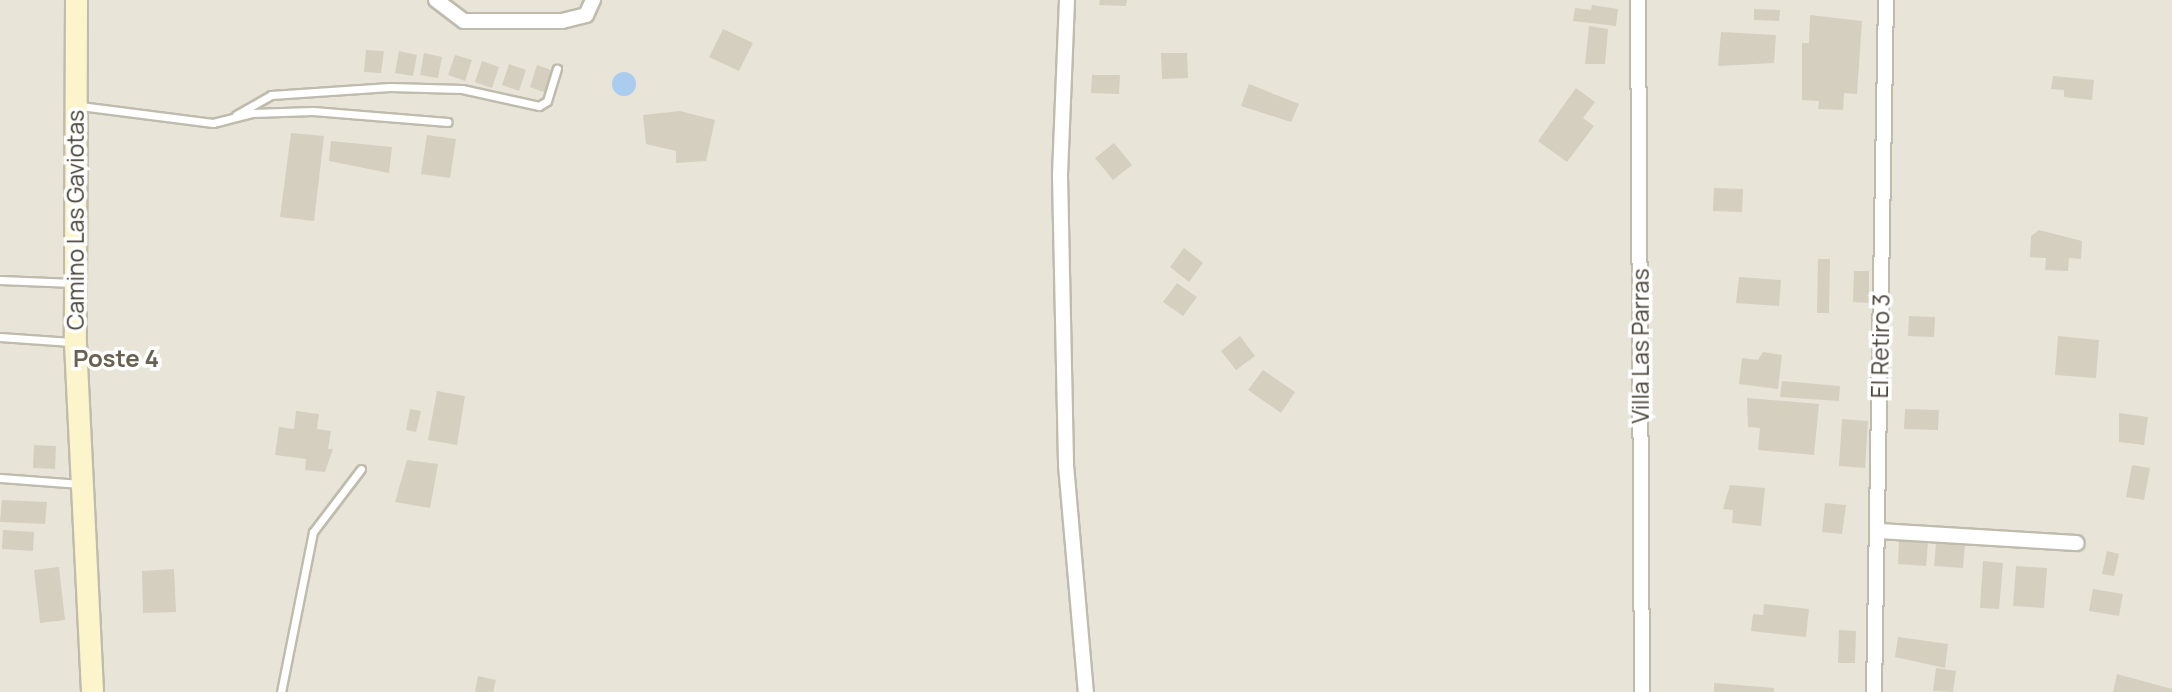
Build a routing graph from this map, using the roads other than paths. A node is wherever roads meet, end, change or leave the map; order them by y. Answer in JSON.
{"nodes":[{"id":1,"x":76,"y":0,"type":"edge"},
{"id":2,"x":436,"y":0,"type":"edge"},
{"id":3,"x":593,"y":0,"type":"edge"},
{"id":4,"x":1066,"y":0,"type":"edge"},
{"id":5,"x":1638,"y":0,"type":"edge"},
{"id":6,"x":1885,"y":0,"type":"edge"},
{"id":7,"x":557,"y":69,"type":"dead end"},
{"id":8,"x":76,"y":106,"type":"junction"},
{"id":9,"x":233,"y":118,"type":"junction"},
{"id":10,"x":448,"y":122,"type":"dead end"},
{"id":11,"x":0,"y":280,"type":"edge"},
{"id":12,"x":75,"y":283,"type":"junction"},
{"id":13,"x":0,"y":337,"type":"edge"},
{"id":14,"x":75,"y":343,"type":"junction"},
{"id":15,"x":360,"y":469,"type":"dead end"},
{"id":16,"x":0,"y":478,"type":"edge"},
{"id":17,"x":81,"y":484,"type":"junction"},
{"id":18,"x":1878,"y":531,"type":"junction"},
{"id":19,"x":2077,"y":543,"type":"dead end"},
{"id":20,"x":92,"y":692,"type":"edge"},
{"id":21,"x":281,"y":692,"type":"edge"},
{"id":22,"x":1086,"y":692,"type":"edge"},
{"id":23,"x":1642,"y":692,"type":"edge"},
{"id":24,"x":1874,"y":692,"type":"edge"}],
"edges":[{"from":1,"to":8,"type":"street","name":"Camino Las Gaviotas"},
{"from":2,"to":3,"type":"street"},
{"from":4,"to":22,"type":"street"},
{"from":5,"to":23,"type":"street","name":"Villa Las Parras"},
{"from":6,"to":18,"type":"street","name":"El Retiro 3"},
{"from":7,"to":9,"type":"lane"},
{"from":8,"to":9,"type":"lane"},
{"from":8,"to":12,"type":"street","name":"Camino Las Gaviotas"},
{"from":9,"to":10,"type":"lane"},
{"from":11,"to":12,"type":"lane"},
{"from":12,"to":14,"type":"street","name":"Camino Las Gaviotas"},
{"from":13,"to":14,"type":"lane"},
{"from":14,"to":17,"type":"street","name":"Camino Las Gaviotas"},
{"from":15,"to":21,"type":"lane"},
{"from":16,"to":17,"type":"lane"},
{"from":17,"to":20,"type":"street","name":"Camino Las Gaviotas"},
{"from":18,"to":19,"type":"street"},
{"from":18,"to":24,"type":"street","name":"El Retiro 3"}]}
